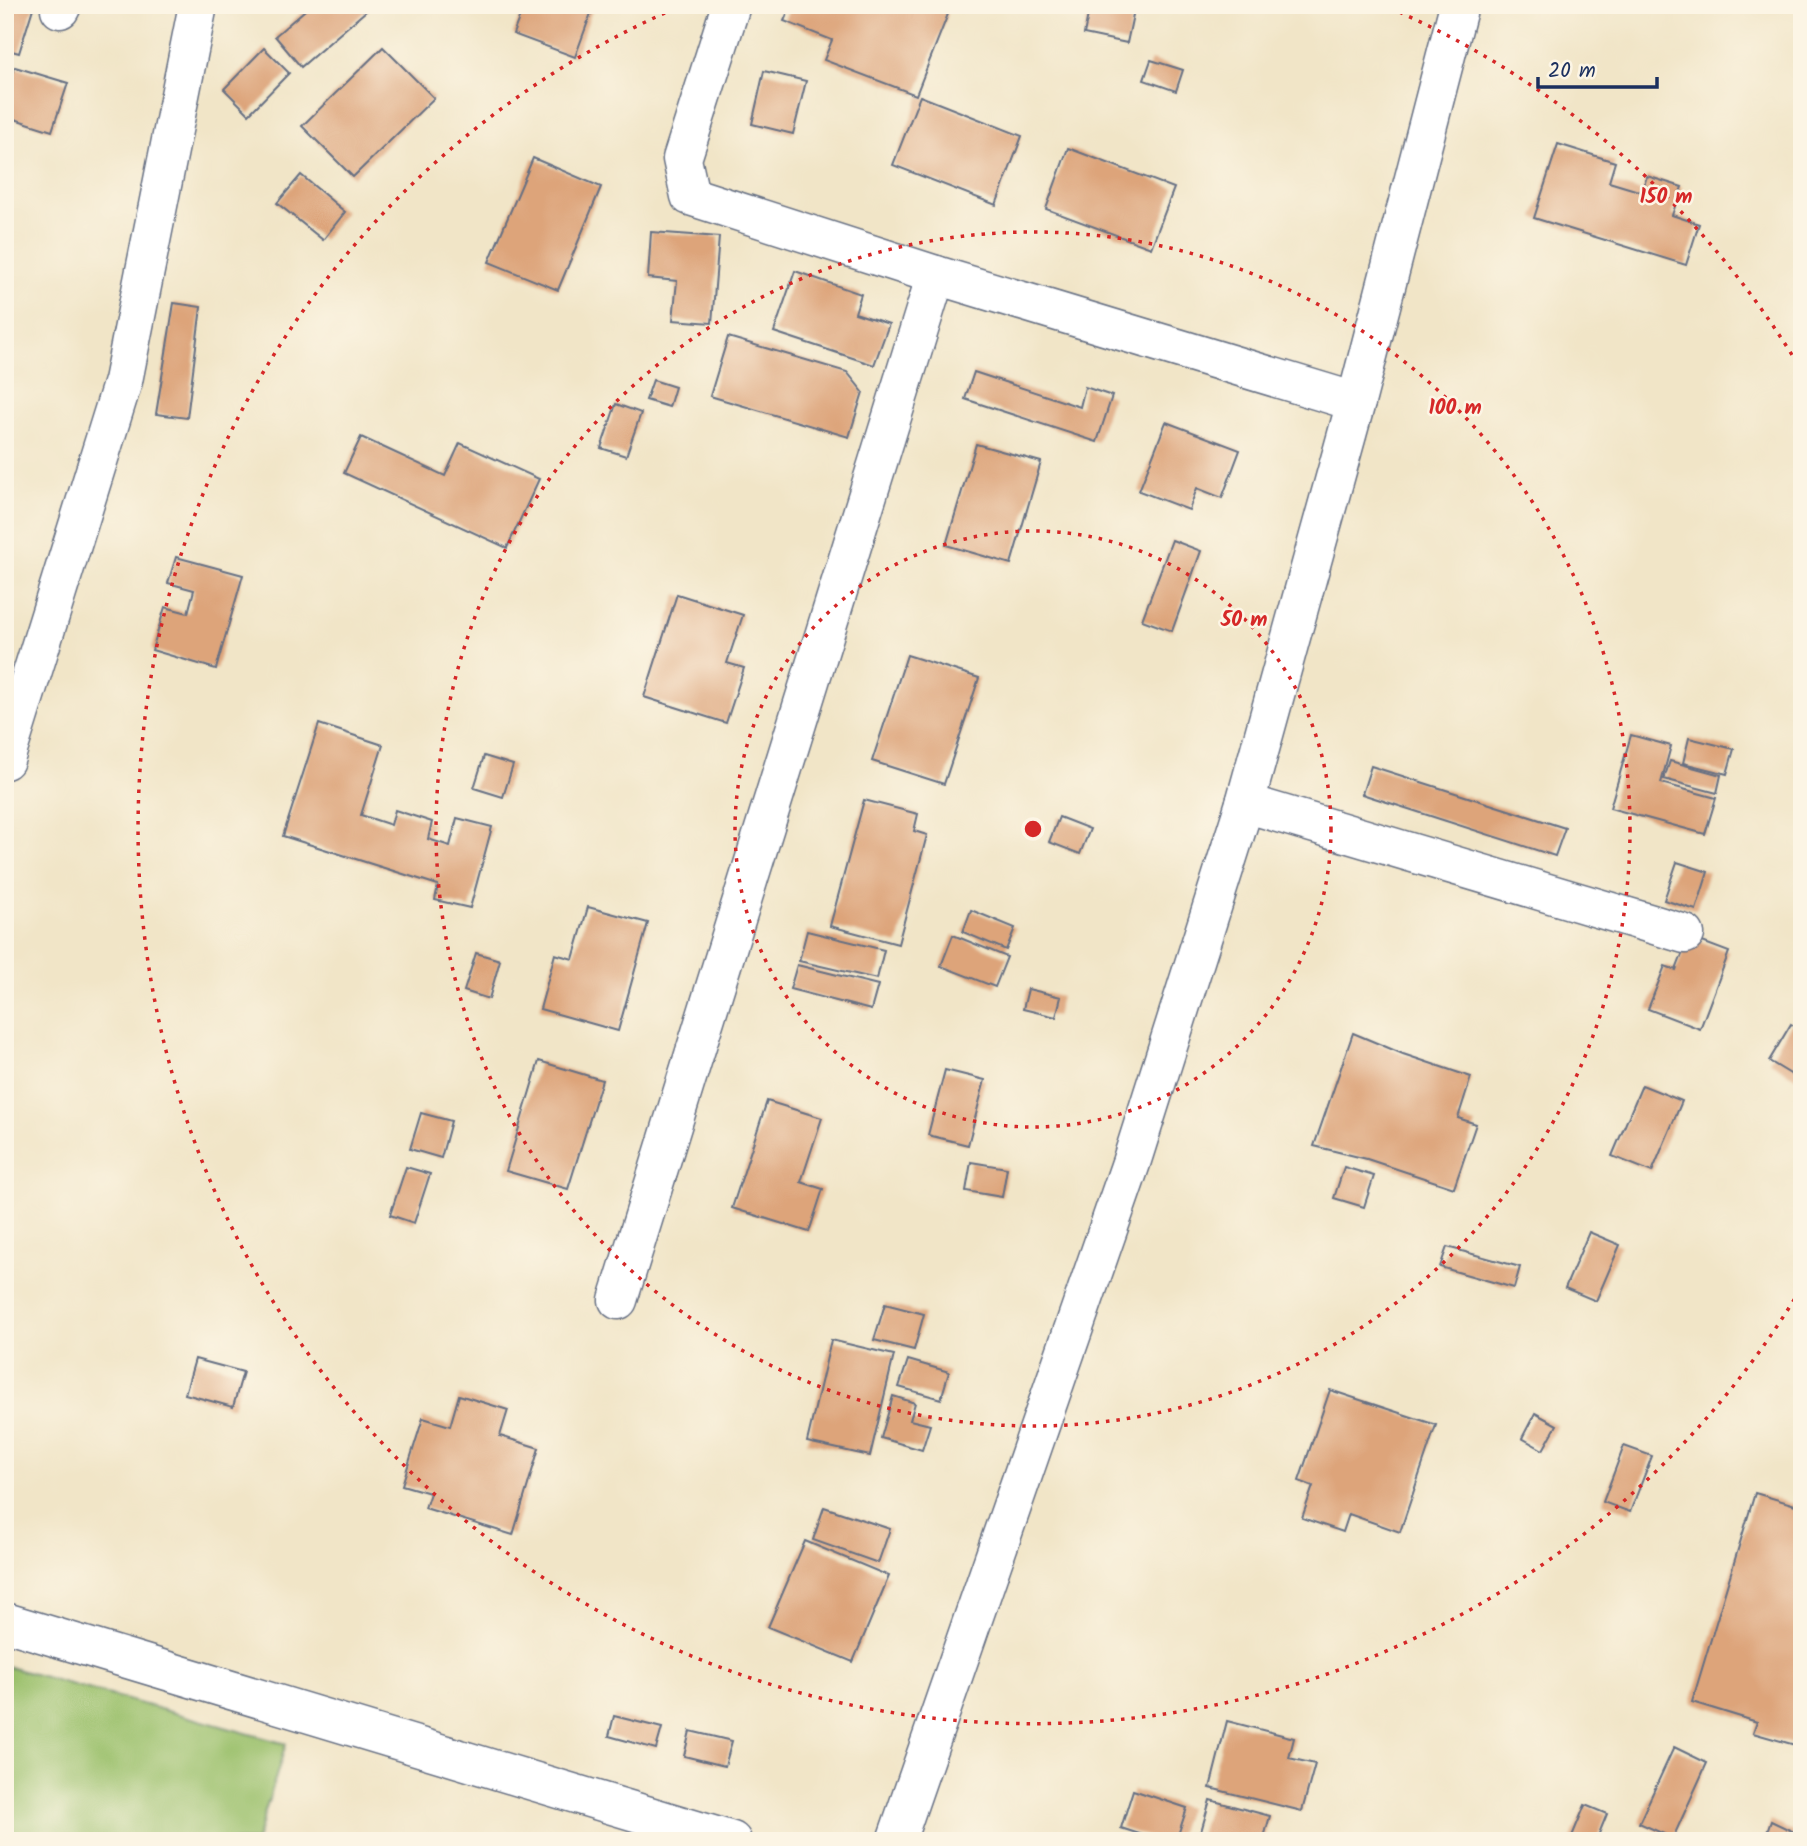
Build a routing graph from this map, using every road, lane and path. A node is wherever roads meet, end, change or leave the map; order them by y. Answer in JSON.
{"nodes":[{"id":1,"x":198,"y":5,"type":"edge"},
{"id":2,"x":732,"y":5,"type":"edge"},
{"id":3,"x":1459,"y":5,"type":"edge"},
{"id":4,"x":936,"y":275,"type":"junction"},
{"id":5,"x":1356,"y":402,"type":"junction"},
{"id":6,"x":5,"y":760,"type":"edge"},
{"id":7,"x":1245,"y":803,"type":"junction"},
{"id":8,"x":1685,"y":934,"type":"dead end"},
{"id":9,"x":618,"y":1300,"type":"dead end"},
{"id":10,"x":5,"y":1622,"type":"edge"},
{"id":11,"x":732,"y":1841,"type":"edge"},
{"id":12,"x":896,"y":1841,"type":"edge"}],
"edges":[{"from":1,"to":6,"type":"street"},
{"from":2,"to":4,"type":"street"},
{"from":3,"to":5,"type":"street"},
{"from":4,"to":5,"type":"street"},
{"from":4,"to":9,"type":"street"},
{"from":5,"to":7,"type":"street"},
{"from":7,"to":8,"type":"street"},
{"from":7,"to":12,"type":"street"},
{"from":10,"to":11,"type":"street"}]}
